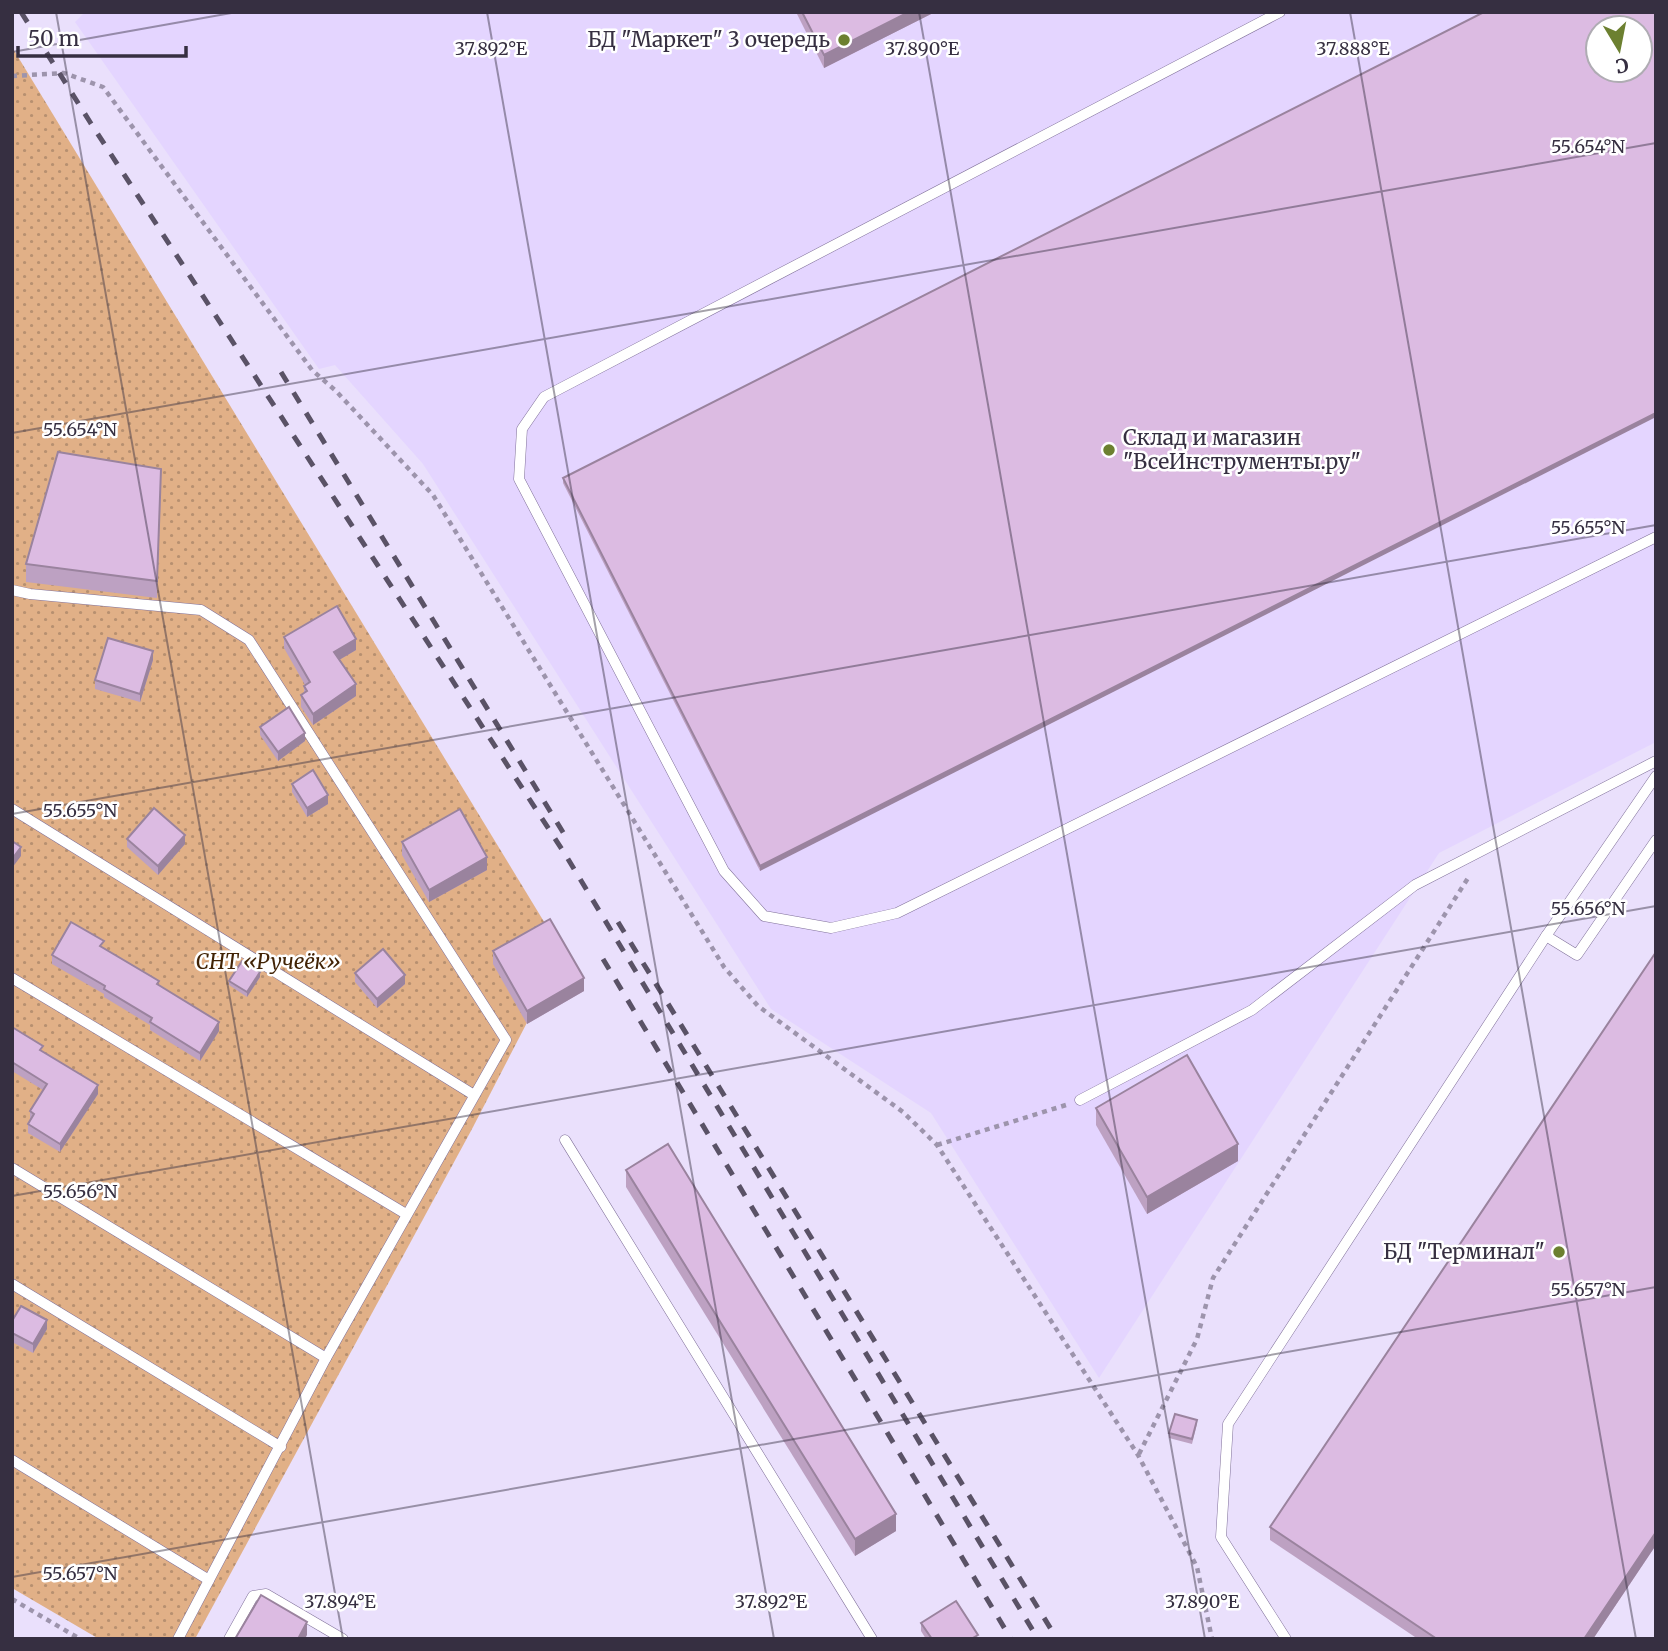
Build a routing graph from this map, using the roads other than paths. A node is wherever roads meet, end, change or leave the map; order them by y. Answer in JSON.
{"nodes":[{"id":1,"x":1280,"y":12,"type":"edge"},
{"id":2,"x":1656,"y":537,"type":"edge"},
{"id":3,"x":12,"y":590,"type":"edge"},
{"id":4,"x":1656,"y":761,"type":"edge"},
{"id":5,"x":1656,"y":776,"type":"edge"},
{"id":6,"x":12,"y":809,"type":"edge"},
{"id":7,"x":1656,"y":839,"type":"edge"},
{"id":8,"x":1546,"y":936,"type":"junction"},
{"id":9,"x":12,"y":978,"type":"edge"},
{"id":10,"x":474,"y":1095,"type":"junction"},
{"id":11,"x":1080,"y":1100,"type":"road end"},
{"id":12,"x":565,"y":1140,"type":"dead end"},
{"id":13,"x":12,"y":1168,"type":"edge"},
{"id":14,"x":406,"y":1214,"type":"junction"},
{"id":15,"x":12,"y":1284,"type":"edge"},
{"id":16,"x":326,"y":1358,"type":"junction"},
{"id":17,"x":281,"y":1447,"type":"junction"},
{"id":18,"x":12,"y":1460,"type":"edge"},
{"id":19,"x":209,"y":1580,"type":"junction"},
{"id":20,"x":336,"y":1637,"type":"edge"},
{"id":21,"x":178,"y":1639,"type":"edge"},
{"id":22,"x":229,"y":1639,"type":"edge"},
{"id":23,"x":873,"y":1639,"type":"edge"},
{"id":24,"x":1286,"y":1639,"type":"edge"}],
"edges":[{"from":1,"to":2,"type":"lane"},
{"from":3,"to":10,"type":"lane"},
{"from":4,"to":11,"type":"lane"},
{"from":5,"to":8,"type":"lane"},
{"from":6,"to":10,"type":"lane"},
{"from":7,"to":8,"type":"lane"},
{"from":8,"to":24,"type":"lane"},
{"from":9,"to":14,"type":"lane"},
{"from":10,"to":14,"type":"lane"},
{"from":12,"to":23,"type":"lane"},
{"from":13,"to":16,"type":"lane"},
{"from":14,"to":16,"type":"lane"},
{"from":15,"to":17,"type":"lane"},
{"from":16,"to":17,"type":"lane"},
{"from":17,"to":19,"type":"lane"},
{"from":18,"to":19,"type":"lane"},
{"from":19,"to":21,"type":"lane"},
{"from":20,"to":22,"type":"lane"}]}
